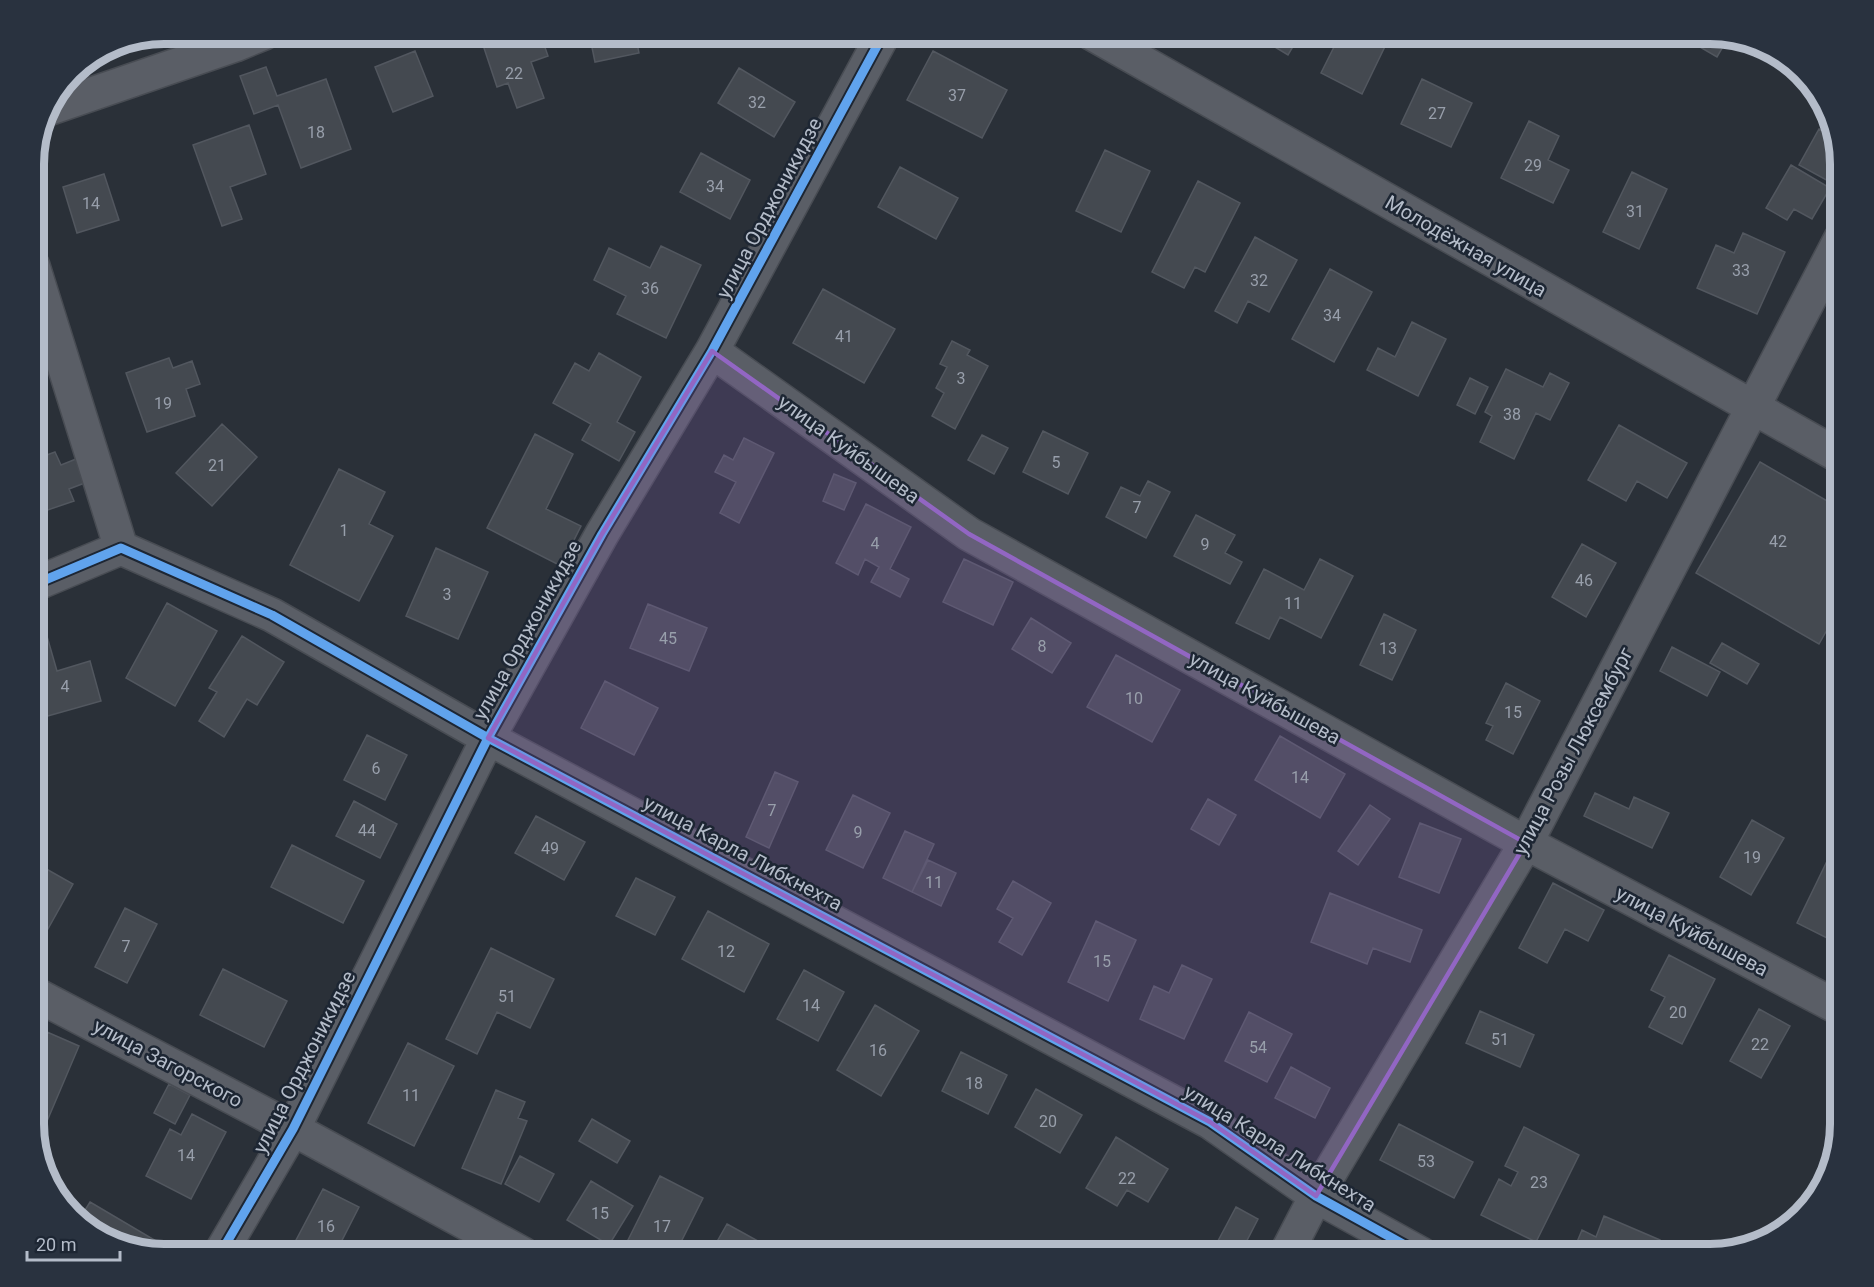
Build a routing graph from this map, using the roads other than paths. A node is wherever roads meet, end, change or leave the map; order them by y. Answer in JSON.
{"nodes":[{"id":1,"x":233,"y":44,"type":"edge"},
{"id":2,"x":878,"y":44,"type":"edge"},
{"id":3,"x":1110,"y":44,"type":"edge"},
{"id":4,"x":59,"y":105,"type":"edge"},
{"id":5,"x":1830,"y":259,"type":"edge"},
{"id":6,"x":44,"y":301,"type":"edge"},
{"id":7,"x":712,"y":351,"type":"junction"},
{"id":8,"x":1751,"y":408,"type":"junction"},
{"id":9,"x":1830,"y":451,"type":"edge"},
{"id":10,"x":121,"y":548,"type":"junction"},
{"id":11,"x":44,"y":580,"type":"edge"},
{"id":12,"x":488,"y":738,"type":"junction"},
{"id":13,"x":1526,"y":843,"type":"junction"},
{"id":14,"x":44,"y":999,"type":"edge"},
{"id":15,"x":1830,"y":1003,"type":"edge"},
{"id":16,"x":293,"y":1129,"type":"junction"},
{"id":17,"x":1316,"y":1196,"type":"junction"},
{"id":18,"x":226,"y":1244,"type":"edge"},
{"id":19,"x":505,"y":1244,"type":"edge"},
{"id":20,"x":1291,"y":1244,"type":"edge"},
{"id":21,"x":1403,"y":1244,"type":"edge"}],
"edges":[{"from":1,"to":4,"type":"street"},
{"from":2,"to":7,"type":"street","name":"улица Орджоникидзе"},
{"from":3,"to":8,"type":"street","name":"Молодёжная улица"},
{"from":5,"to":8,"type":"street","name":"улица Розы Люксембург"},
{"from":6,"to":10,"type":"street"},
{"from":7,"to":12,"type":"street","name":"улица Орджоникидзе"},
{"from":7,"to":13,"type":"street","name":"улица Куйбышева"},
{"from":8,"to":9,"type":"street","name":"Молодёжная улица"},
{"from":8,"to":13,"type":"street","name":"улица Розы Люксембург"},
{"from":10,"to":11,"type":"street"},
{"from":10,"to":12,"type":"street","name":"улица Карла Либкнехта"},
{"from":12,"to":16,"type":"street","name":"улица Орджоникидзе"},
{"from":12,"to":17,"type":"street","name":"улица Карла Либкнехта"},
{"from":13,"to":15,"type":"street","name":"улица Куйбышева"},
{"from":13,"to":17,"type":"street","name":"улица Розы Люксембург"},
{"from":14,"to":16,"type":"street","name":"улица Загорского"},
{"from":16,"to":18,"type":"street","name":"улица Орджоникидзе"},
{"from":16,"to":19,"type":"street","name":"улица Загорского"},
{"from":17,"to":20,"type":"street","name":"улица Розы Люксембург"},
{"from":17,"to":21,"type":"street","name":"улица Карла Либкнехта"}]}
